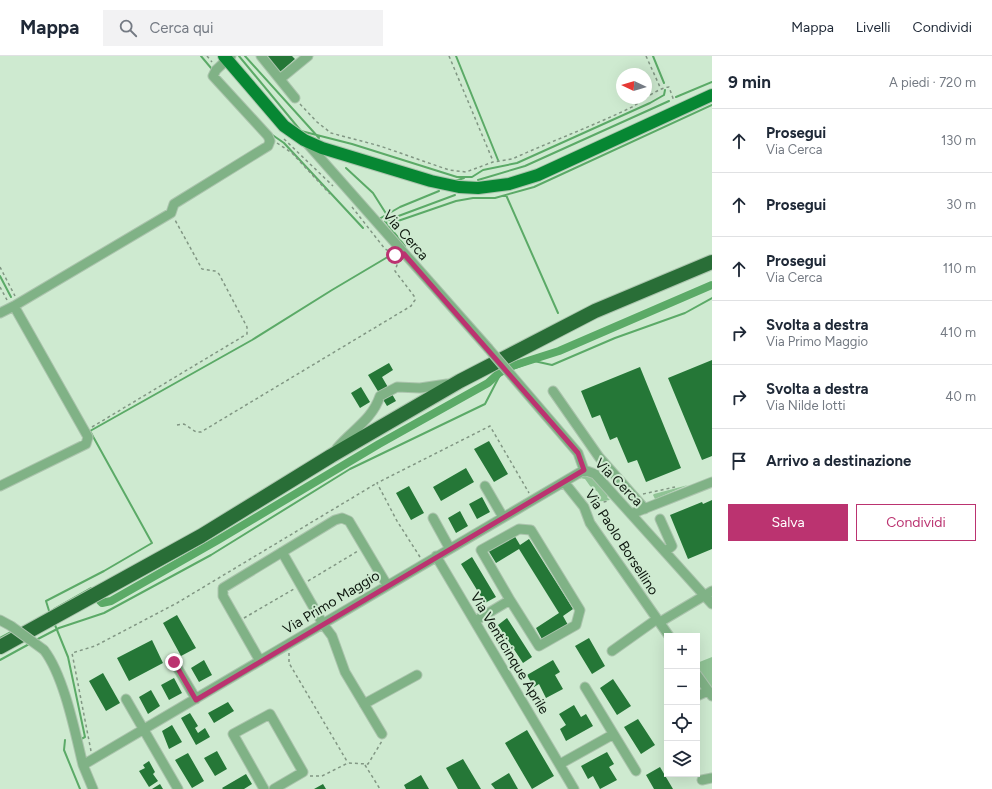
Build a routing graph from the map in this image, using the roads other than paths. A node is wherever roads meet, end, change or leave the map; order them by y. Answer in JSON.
{"nodes":[{"id":1,"x":261,"y":56,"type":"edge"},
{"id":2,"x":308,"y":56,"type":"edge"},
{"id":3,"x":227,"y":57,"type":"edge"},
{"id":4,"x":280,"y":79,"type":"junction"},
{"id":5,"x":712,"y":95,"type":"edge"},
{"id":6,"x":295,"y":98,"type":"road end"},
{"id":7,"x":304,"y":140,"type":"junction"},
{"id":8,"x":712,"y":262,"type":"edge"},
{"id":9,"x":15,"y":306,"type":"junction"},
{"id":10,"x":0,"y":314,"type":"edge"},
{"id":11,"x":460,"y":381,"type":"junction"},
{"id":12,"x":553,"y":391,"type":"dead end"},
{"id":13,"x":331,"y":456,"type":"junction"},
{"id":14,"x":606,"y":465,"type":"junction"},
{"id":15,"x":584,"y":470,"type":"junction"},
{"id":16,"x":595,"y":474,"type":"junction"},
{"id":17,"x":564,"y":482,"type":"junction"},
{"id":18,"x":712,"y":482,"type":"edge"},
{"id":19,"x":0,"y":486,"type":"edge"},
{"id":20,"x":485,"y":486,"type":"dead end"},
{"id":21,"x":645,"y":509,"type":"junction"},
{"id":22,"x":631,"y":514,"type":"junction"},
{"id":23,"x":503,"y":517,"type":"junction"},
{"id":24,"x":433,"y":518,"type":"dead end"},
{"id":25,"x":660,"y":519,"type":"dead end"},
{"id":26,"x":450,"y":549,"type":"junction"},
{"id":27,"x":282,"y":552,"type":"junction"},
{"id":28,"x":665,"y":552,"type":"junction"},
{"id":29,"x":436,"y":556,"type":"junction"},
{"id":30,"x":387,"y":585,"type":"junction"},
{"id":31,"x":709,"y":594,"type":"edge"},
{"id":32,"x":510,"y":600,"type":"junction"},
{"id":33,"x":712,"y":604,"type":"edge"},
{"id":34,"x":0,"y":620,"type":"edge"},
{"id":35,"x":475,"y":621,"type":"junction"},
{"id":36,"x":658,"y":621,"type":"junction"},
{"id":37,"x":323,"y":624,"type":"junction"},
{"id":38,"x":667,"y":633,"type":"edge"},
{"id":39,"x":0,"y":647,"type":"edge"},
{"id":40,"x":612,"y":651,"type":"dead end"},
{"id":41,"x":260,"y":661,"type":"junction"},
{"id":42,"x":174,"y":662,"type":"dead end"},
{"id":43,"x":417,"y":675,"type":"dead end"},
{"id":44,"x":700,"y":679,"type":"edge"},
{"id":45,"x":585,"y":688,"type":"dead end"},
{"id":46,"x":710,"y":694,"type":"edge"},
{"id":47,"x":700,"y":696,"type":"edge"},
{"id":48,"x":126,"y":699,"type":"dead end"},
{"id":49,"x":196,"y":700,"type":"junction"},
{"id":50,"x":364,"y":704,"type":"junction"},
{"id":51,"x":144,"y":730,"type":"junction"},
{"id":52,"x":382,"y":734,"type":"road end"},
{"id":53,"x":612,"y":735,"type":"junction"},
{"id":54,"x":560,"y":764,"type":"junction"},
{"id":55,"x":83,"y":765,"type":"junction"},
{"id":56,"x":636,"y":771,"type":"dead end"},
{"id":57,"x":712,"y":778,"type":"edge"},
{"id":58,"x":702,"y":780,"type":"dead end"},
{"id":59,"x":93,"y":789,"type":"edge"},
{"id":60,"x":178,"y":789,"type":"edge"},
{"id":61,"x":264,"y":789,"type":"edge"},
{"id":62,"x":274,"y":789,"type":"edge"},
{"id":63,"x":574,"y":789,"type":"edge"}],
"edges":[{"from":1,"to":4,"type":"street"},
{"from":2,"to":4,"type":"street"},
{"from":3,"to":7,"type":"main road"},
{"from":3,"to":9,"type":"street"},
{"from":4,"to":6,"type":"street"},
{"from":5,"to":7,"type":"main road"},
{"from":7,"to":15,"type":"street","name":"Via Cerca","bridge":true},
{"from":8,"to":11,"type":"highway"},
{"from":9,"to":10,"type":"street"},
{"from":9,"to":19,"type":"street"},
{"from":11,"to":13,"type":"highway"},
{"from":11,"to":13,"type":"street"},
{"from":12,"to":14,"type":"street"},
{"from":13,"to":39,"type":"highway"},
{"from":14,"to":16,"type":"street"},
{"from":14,"to":21,"type":"street"},
{"from":15,"to":16,"type":"street","name":"Via Cerca"},
{"from":15,"to":17,"type":"street","name":"Via Primo Maggio"},
{"from":16,"to":22,"type":"street","name":"Via Cerca"},
{"from":17,"to":23,"type":"street","name":"Via Primo Maggio"},
{"from":17,"to":36,"type":"street","name":"Via Paolo Borsellino"},
{"from":18,"to":21,"type":"street"},
{"from":20,"to":23,"type":"street"},
{"from":21,"to":22,"type":"street"},
{"from":22,"to":28,"type":"street","name":"Via Cerca"},
{"from":23,"to":26,"type":"street","name":"Via Primo Maggio"},
{"from":24,"to":26,"type":"street"},
{"from":25,"to":28,"type":"street"},
{"from":26,"to":29,"type":"street","name":"Via Primo Maggio"},
{"from":27,"to":30,"type":"street"},
{"from":27,"to":37,"type":"street"},
{"from":27,"to":41,"type":"street"},
{"from":28,"to":31,"type":"street","name":"Via Cerca"},
{"from":29,"to":30,"type":"street","name":"Via Primo Maggio"},
{"from":29,"to":35,"type":"street","name":"Via Venticinque Aprile"},
{"from":30,"to":37,"type":"street","name":"Via Primo Maggio"},
{"from":31,"to":33,"type":"street","name":"Via Cerca"},
{"from":31,"to":36,"type":"street"},
{"from":32,"to":32,"type":"street"},
{"from":32,"to":35,"type":"street"},
{"from":34,"to":55,"type":"street","bridge":true},
{"from":35,"to":54,"type":"street","name":"Via Venticinque Aprile"},
{"from":36,"to":38,"type":"street","name":"Via Paolo Borsellino"},
{"from":36,"to":40,"type":"street"},
{"from":37,"to":41,"type":"street","name":"Via Primo Maggio"},
{"from":37,"to":50,"type":"street"},
{"from":41,"to":49,"type":"street","name":"Via Primo Maggio"},
{"from":42,"to":49,"type":"street"},
{"from":43,"to":50,"type":"street"},
{"from":44,"to":46,"type":"street"},
{"from":45,"to":53,"type":"street"},
{"from":46,"to":47,"type":"street"},
{"from":48,"to":51,"type":"street"},
{"from":49,"to":51,"type":"street","name":"Via Primo Maggio"},
{"from":50,"to":52,"type":"street"},
{"from":51,"to":55,"type":"street","name":"Via Primo Maggio"},
{"from":51,"to":60,"type":"street"},
{"from":53,"to":54,"type":"street"},
{"from":53,"to":56,"type":"street"},
{"from":54,"to":63,"type":"street","name":"Via Venticinque Aprile"},
{"from":55,"to":59,"type":"street"},
{"from":57,"to":58,"type":"street"},
{"from":61,"to":62,"type":"street"}]}
